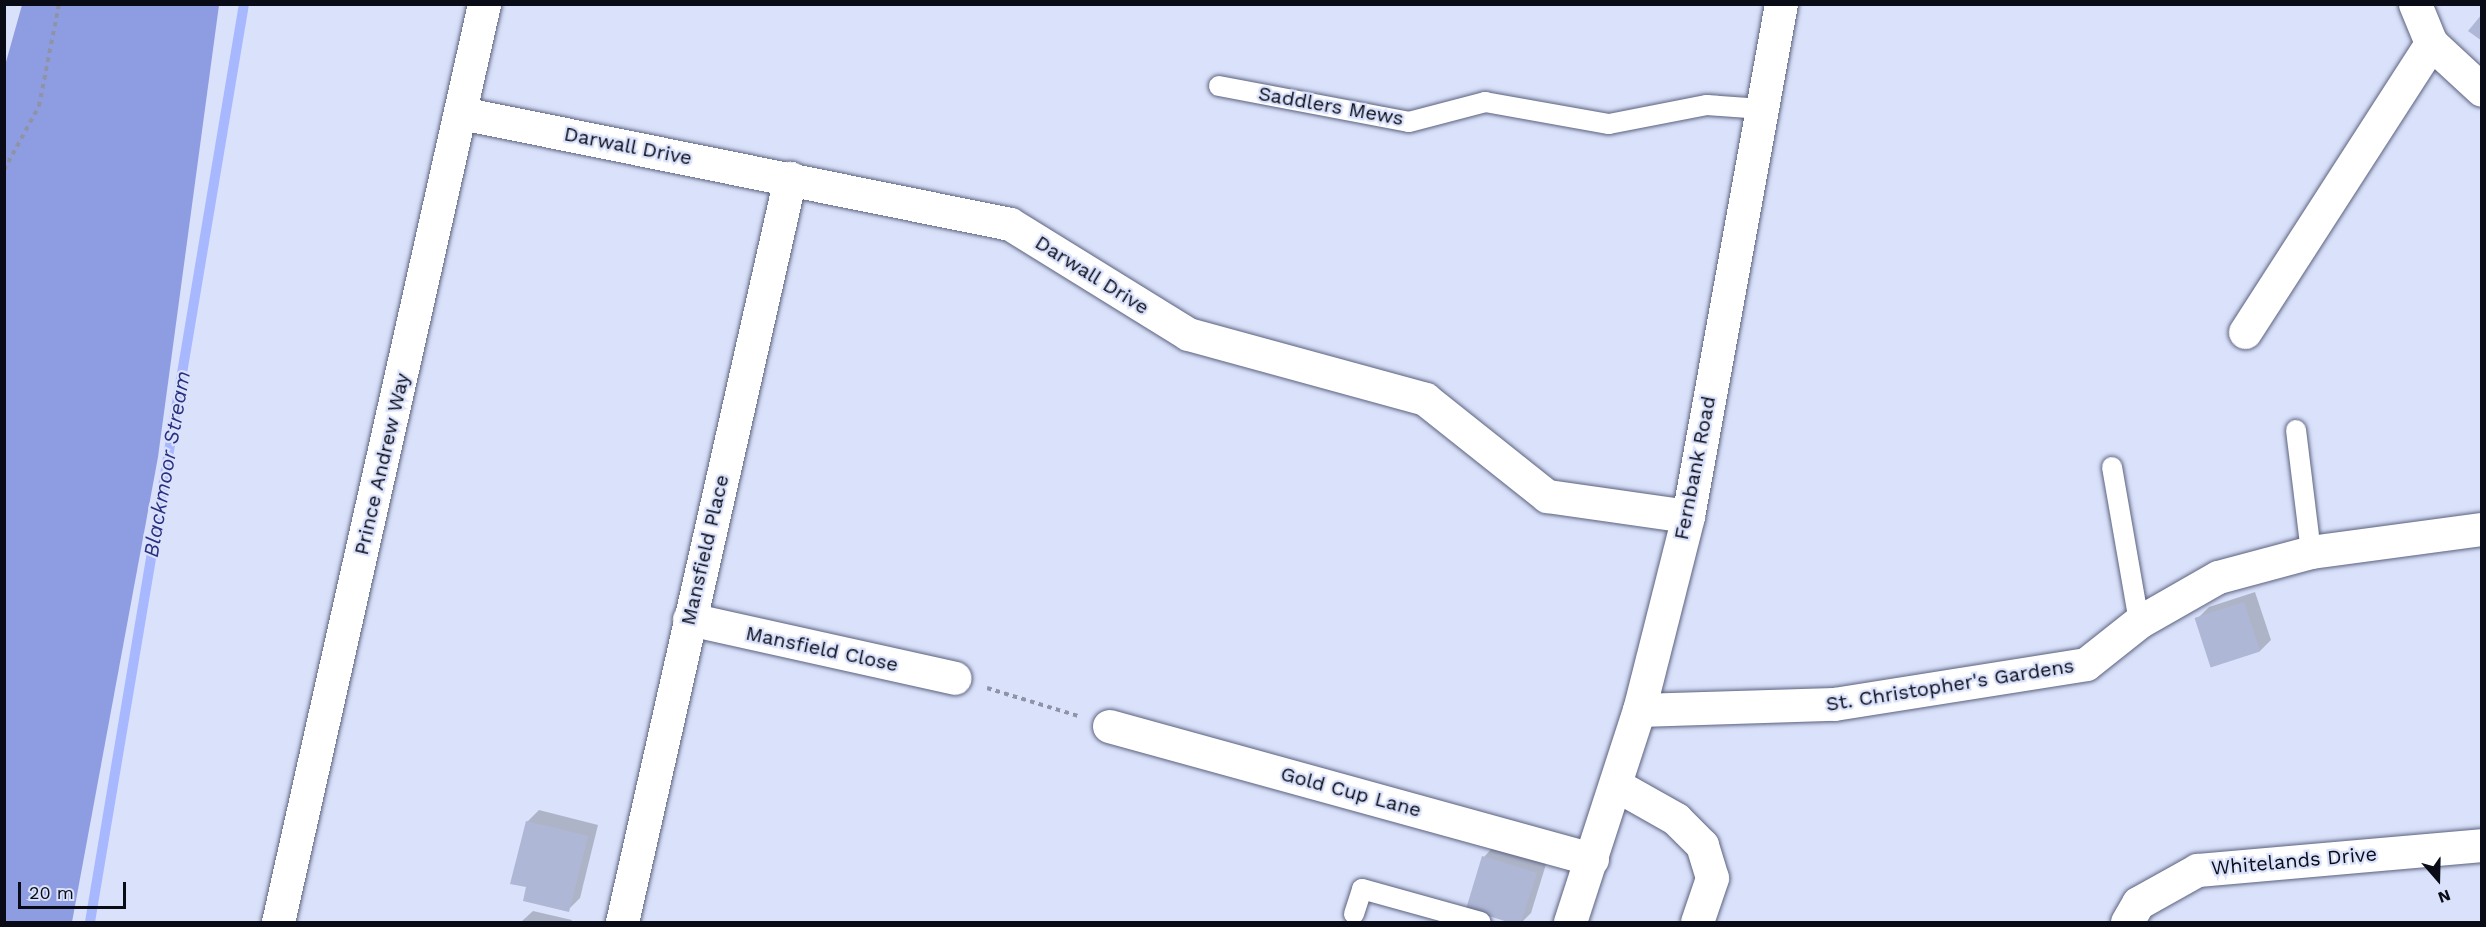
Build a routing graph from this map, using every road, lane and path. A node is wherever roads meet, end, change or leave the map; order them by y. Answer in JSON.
{"nodes":[{"id":1,"x":59,"y":4,"type":"edge"},
{"id":2,"x":484,"y":4,"type":"edge"},
{"id":3,"x":1781,"y":4,"type":"edge"},
{"id":4,"x":2417,"y":6,"type":"edge"},
{"id":5,"x":2431,"y":43,"type":"junction"},
{"id":6,"x":1219,"y":86,"type":"dead end"},
{"id":7,"x":2481,"y":90,"type":"edge"},
{"id":8,"x":1762,"y":109,"type":"junction"},
{"id":9,"x":461,"y":113,"type":"junction"},
{"id":10,"x":4,"y":170,"type":"edge"},
{"id":11,"x":790,"y":178,"type":"junction"},
{"id":12,"x":2245,"y":332,"type":"dead end"},
{"id":13,"x":2296,"y":430,"type":"dead end"},
{"id":14,"x":2112,"y":467,"type":"dead end"},
{"id":15,"x":1688,"y":516,"type":"junction"},
{"id":16,"x":2481,"y":529,"type":"edge"},
{"id":17,"x":2311,"y":552,"type":"junction"},
{"id":18,"x":689,"y":619,"type":"junction"},
{"id":19,"x":2139,"y":622,"type":"junction"},
{"id":20,"x":955,"y":678,"type":"joint"},
{"id":21,"x":1639,"y":710,"type":"junction"},
{"id":22,"x":1109,"y":726,"type":"joint"},
{"id":23,"x":1616,"y":785,"type":"junction"},
{"id":24,"x":2481,"y":845,"type":"edge"},
{"id":25,"x":1592,"y":859,"type":"junction"},
{"id":26,"x":1354,"y":914,"type":"dead end"},
{"id":27,"x":278,"y":922,"type":"edge"},
{"id":28,"x":622,"y":922,"type":"edge"},
{"id":29,"x":1481,"y":922,"type":"edge"},
{"id":30,"x":1570,"y":922,"type":"edge"},
{"id":31,"x":1697,"y":922,"type":"edge"},
{"id":32,"x":2127,"y":922,"type":"edge"}],
"edges":[{"from":1,"to":10,"type":"path"},
{"from":2,"to":9,"type":"street","name":"Prince Andrew Way"},
{"from":3,"to":8,"type":"street","name":"Fernbank Road"},
{"from":4,"to":5,"type":"street"},
{"from":5,"to":7,"type":"street"},
{"from":5,"to":12,"type":"street"},
{"from":6,"to":8,"type":"lane","name":"Saddlers Mews"},
{"from":8,"to":15,"type":"street","name":"Fernbank Road"},
{"from":9,"to":11,"type":"street","name":"Darwall Drive"},
{"from":9,"to":27,"type":"street","name":"Prince Andrew Way"},
{"from":11,"to":15,"type":"street","name":"Darwall Drive"},
{"from":11,"to":18,"type":"street","name":"Mansfield Place"},
{"from":13,"to":17,"type":"lane"},
{"from":14,"to":19,"type":"lane"},
{"from":15,"to":21,"type":"street","name":"Fernbank Road"},
{"from":16,"to":17,"type":"street","name":"St. Christopher's Gardens"},
{"from":17,"to":19,"type":"street","name":"St. Christopher's Gardens"},
{"from":18,"to":20,"type":"street","name":"Mansfield Close"},
{"from":18,"to":28,"type":"street","name":"Mansfield Place"},
{"from":19,"to":21,"type":"street","name":"St. Christopher's Gardens"},
{"from":20,"to":22,"type":"path"},
{"from":21,"to":23,"type":"street","name":"Fernbank Road"},
{"from":22,"to":25,"type":"street","name":"Gold Cup Lane"},
{"from":23,"to":25,"type":"street","name":"Fernbank Road"},
{"from":23,"to":31,"type":"street"},
{"from":24,"to":32,"type":"street","name":"Whitelands Drive"},
{"from":25,"to":30,"type":"street","name":"Fernbank Road"},
{"from":26,"to":29,"type":"lane"}]}
